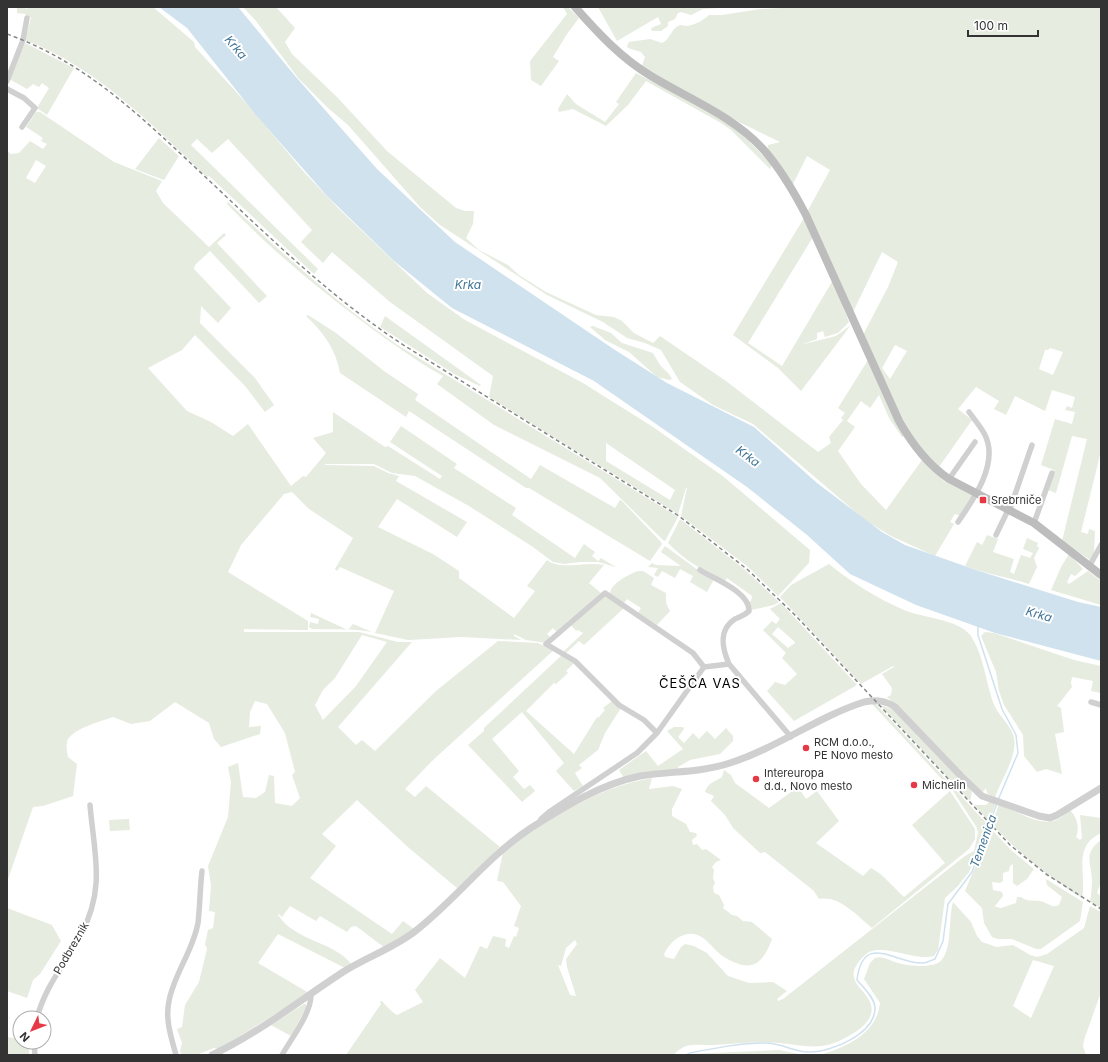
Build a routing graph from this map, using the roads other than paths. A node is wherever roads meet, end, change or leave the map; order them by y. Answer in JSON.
{"nodes":[{"id":1,"x":575,"y":7,"type":"edge"},
{"id":2,"x":28,"y":18,"type":"dead end"},
{"id":3,"x":7,"y":81,"type":"edge"},
{"id":4,"x":7,"y":89,"type":"edge"},
{"id":5,"x":22,"y":127,"type":"dead end"},
{"id":6,"x":969,"y":412,"type":"dead end"},
{"id":7,"x":975,"y":442,"type":"dead end"},
{"id":8,"x":1032,"y":445,"type":"dead end"},
{"id":9,"x":1052,"y":473,"type":"dead end"},
{"id":10,"x":949,"y":479,"type":"junction"},
{"id":11,"x":978,"y":494,"type":"junction"},
{"id":12,"x":1010,"y":509,"type":"junction"},
{"id":13,"x":958,"y":522,"type":"dead end"},
{"id":14,"x":1034,"y":523,"type":"junction"},
{"id":15,"x":996,"y":535,"type":"dead end"},
{"id":16,"x":1101,"y":545,"type":"edge"},
{"id":17,"x":1089,"y":567,"type":"junction"},
{"id":18,"x":700,"y":570,"type":"dead end"},
{"id":19,"x":1101,"y":575,"type":"edge"},
{"id":20,"x":729,"y":664,"type":"junction"},
{"id":21,"x":704,"y":667,"type":"junction"},
{"id":22,"x":1090,"y":702,"type":"dead end"},
{"id":23,"x":1101,"y":705,"type":"edge"},
{"id":24,"x":658,"y":733,"type":"junction"},
{"id":25,"x":790,"y":737,"type":"junction"},
{"id":26,"x":1101,"y":788,"type":"edge"},
{"id":27,"x":90,"y":805,"type":"dead end"},
{"id":28,"x":531,"y":828,"type":"junction"},
{"id":29,"x":202,"y":871,"type":"dead end"},
{"id":30,"x":311,"y":994,"type":"junction"},
{"id":31,"x":40,"y":1010,"type":"edge"},
{"id":32,"x":176,"y":1055,"type":"edge"},
{"id":33,"x":212,"y":1055,"type":"edge"},
{"id":34,"x":282,"y":1055,"type":"edge"}],
"edges":[{"from":1,"to":10,"type":"main road"},
{"from":2,"to":3,"type":"street"},
{"from":4,"to":5,"type":"street"},
{"from":6,"to":11,"type":"street"},
{"from":7,"to":10,"type":"street"},
{"from":8,"to":12,"type":"street"},
{"from":9,"to":14,"type":"street"},
{"from":10,"to":11,"type":"main road"},
{"from":11,"to":12,"type":"main road"},
{"from":11,"to":13,"type":"street"},
{"from":12,"to":14,"type":"main road"},
{"from":12,"to":15,"type":"street"},
{"from":14,"to":17,"type":"main road"},
{"from":16,"to":17,"type":"street"},
{"from":17,"to":19,"type":"main road"},
{"from":18,"to":20,"type":"street"},
{"from":20,"to":21,"type":"street"},
{"from":20,"to":25,"type":"street"},
{"from":21,"to":24,"type":"street"},
{"from":21,"to":24,"type":"street"},
{"from":22,"to":23,"type":"street"},
{"from":24,"to":28,"type":"street"},
{"from":25,"to":26,"type":"street"},
{"from":25,"to":28,"type":"street"},
{"from":27,"to":31,"type":"street","name":"Podbreznik"},
{"from":28,"to":30,"type":"street"},
{"from":29,"to":32,"type":"street"},
{"from":30,"to":33,"type":"street"},
{"from":30,"to":34,"type":"street"}]}
